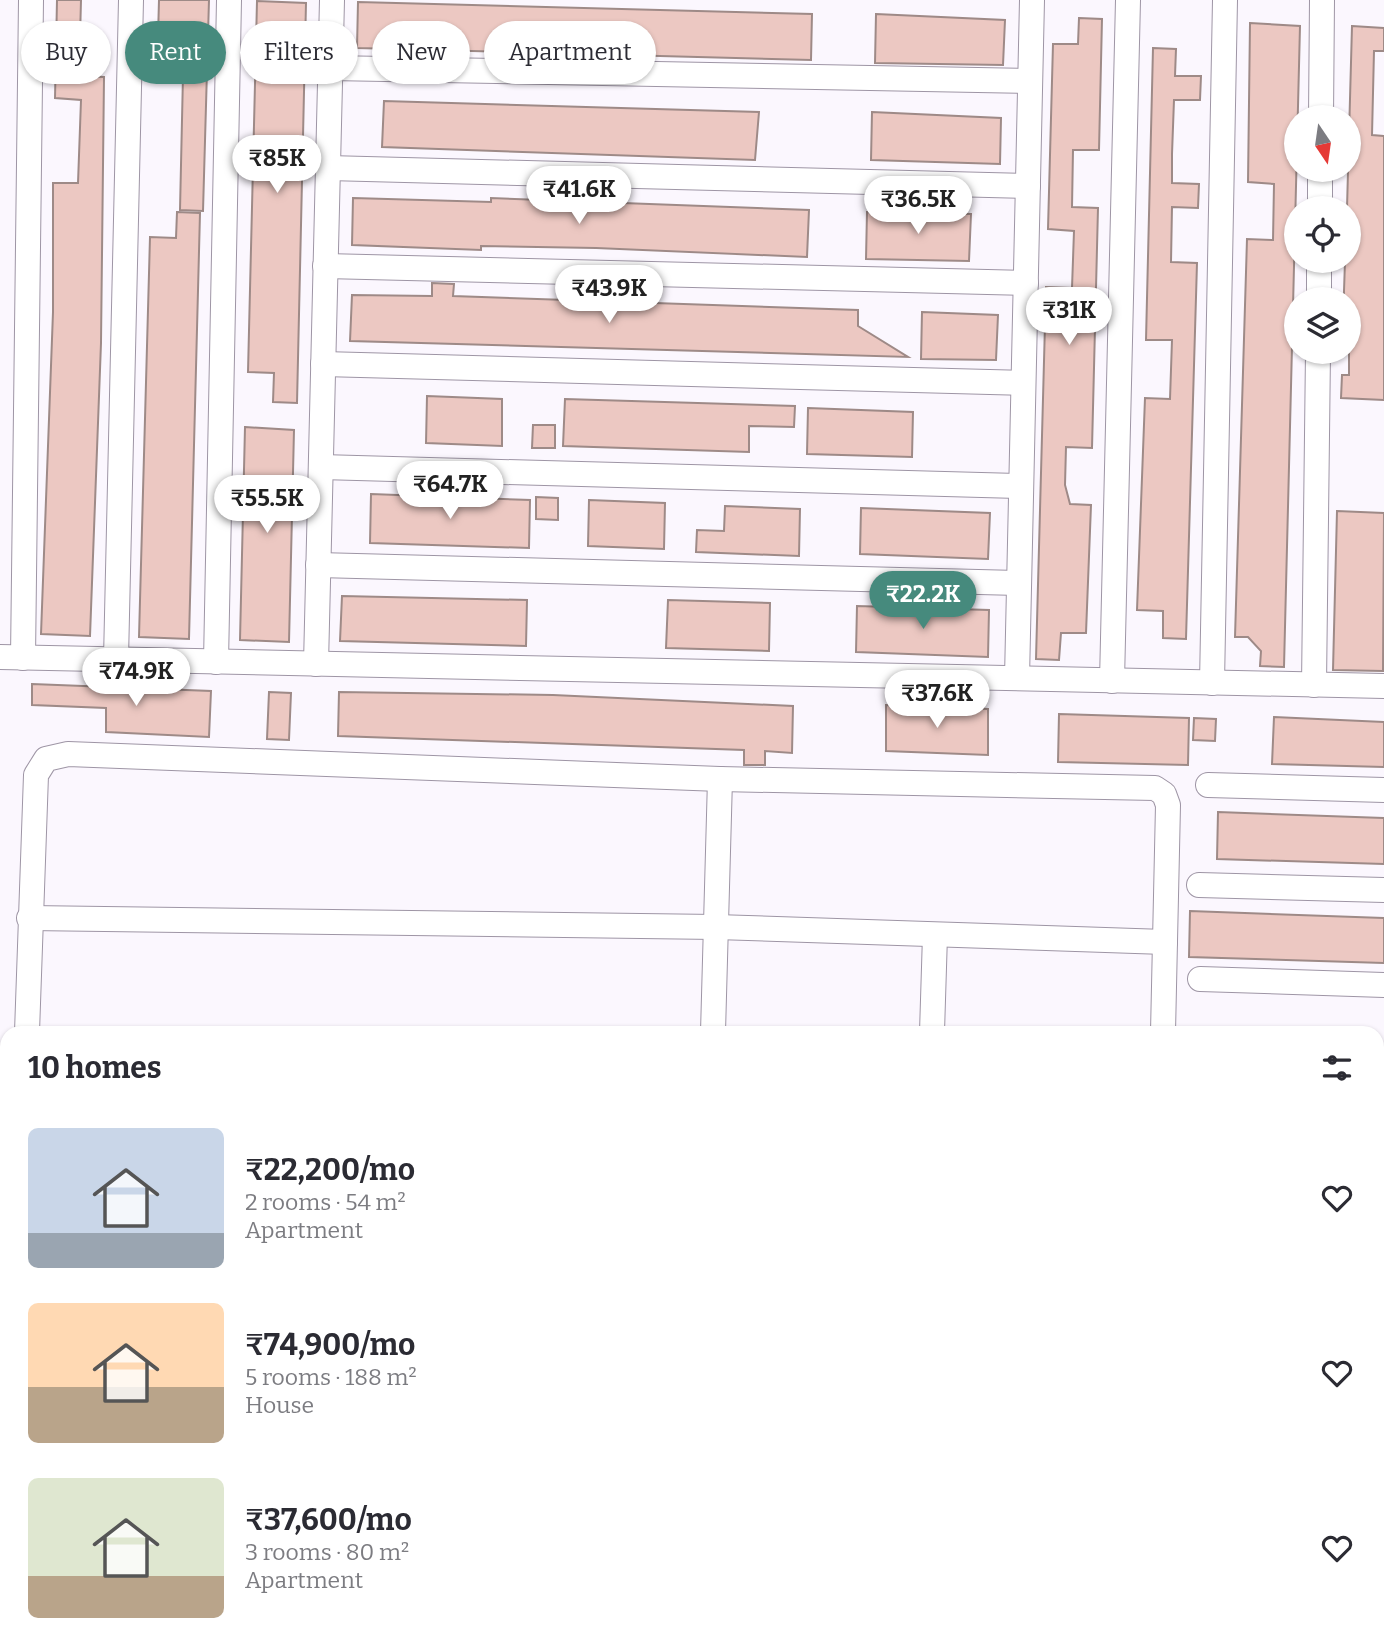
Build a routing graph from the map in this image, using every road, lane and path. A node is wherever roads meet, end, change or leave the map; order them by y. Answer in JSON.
{"nodes":[{"id":1,"x":31,"y":0,"type":"edge"},
{"id":2,"x":131,"y":0,"type":"edge"},
{"id":3,"x":229,"y":0,"type":"edge"},
{"id":4,"x":332,"y":0,"type":"edge"},
{"id":5,"x":1032,"y":0,"type":"edge"},
{"id":6,"x":1128,"y":0,"type":"edge"},
{"id":7,"x":1225,"y":0,"type":"edge"},
{"id":8,"x":1322,"y":0,"type":"edge"},
{"id":9,"x":331,"y":21,"type":"edge"},
{"id":10,"x":358,"y":69,"type":"edge"},
{"id":11,"x":1030,"y":81,"type":"junction"},
{"id":12,"x":330,"y":84,"type":"edge"},
{"id":13,"x":1321,"y":105,"type":"edge"},
{"id":14,"x":327,"y":168,"type":"junction"},
{"id":15,"x":1028,"y":186,"type":"junction"},
{"id":16,"x":326,"y":266,"type":"junction"},
{"id":17,"x":1026,"y":283,"type":"junction"},
{"id":18,"x":1318,"y":364,"type":"edge"},
{"id":19,"x":323,"y":365,"type":"junction"},
{"id":20,"x":1023,"y":383,"type":"junction"},
{"id":21,"x":321,"y":467,"type":"junction"},
{"id":22,"x":1021,"y":486,"type":"junction"},
{"id":23,"x":318,"y":565,"type":"junction"},
{"id":24,"x":1019,"y":583,"type":"junction"},
{"id":25,"x":11,"y":657,"type":"edge"},
{"id":26,"x":116,"y":659,"type":"junction"},
{"id":27,"x":216,"y":662,"type":"junction"},
{"id":28,"x":316,"y":664,"type":"junction"},
{"id":29,"x":1017,"y":678,"type":"junction"},
{"id":30,"x":1112,"y":681,"type":"junction"},
{"id":31,"x":1212,"y":683,"type":"junction"},
{"id":32,"x":1314,"y":685,"type":"junction"},
{"id":33,"x":1384,"y":686,"type":"edge"},
{"id":34,"x":720,"y":779,"type":"junction"},
{"id":35,"x":1208,"y":785,"type":"dead end"},
{"id":36,"x":1384,"y":790,"type":"edge"},
{"id":37,"x":1199,"y":885,"type":"dead end"},
{"id":38,"x":1384,"y":890,"type":"edge"},
{"id":39,"x":29,"y":918,"type":"junction"},
{"id":40,"x":716,"y":927,"type":"junction"},
{"id":41,"x":935,"y":935,"type":"junction"},
{"id":42,"x":1165,"y":942,"type":"junction"},
{"id":43,"x":1200,"y":979,"type":"dead end"},
{"id":44,"x":1384,"y":985,"type":"edge"},
{"id":45,"x":27,"y":1026,"type":"edge"},
{"id":46,"x":713,"y":1026,"type":"edge"},
{"id":47,"x":932,"y":1026,"type":"edge"},
{"id":48,"x":1163,"y":1026,"type":"edge"}],
"edges":[{"from":1,"to":25,"type":"street"},
{"from":2,"to":26,"type":"street"},
{"from":3,"to":27,"type":"street"},
{"from":4,"to":9,"type":"street"},
{"from":5,"to":11,"type":"street"},
{"from":6,"to":30,"type":"street"},
{"from":7,"to":31,"type":"street"},
{"from":8,"to":13,"type":"street"},
{"from":10,"to":11,"type":"street"},
{"from":11,"to":15,"type":"street"},
{"from":12,"to":14,"type":"street"},
{"from":14,"to":15,"type":"street"},
{"from":14,"to":16,"type":"street"},
{"from":15,"to":17,"type":"street"},
{"from":16,"to":17,"type":"street"},
{"from":16,"to":19,"type":"street"},
{"from":17,"to":20,"type":"street"},
{"from":18,"to":32,"type":"street"},
{"from":19,"to":20,"type":"street"},
{"from":19,"to":21,"type":"street"},
{"from":20,"to":22,"type":"street"},
{"from":21,"to":22,"type":"street"},
{"from":21,"to":23,"type":"street"},
{"from":22,"to":24,"type":"street"},
{"from":23,"to":24,"type":"street"},
{"from":23,"to":28,"type":"street"},
{"from":24,"to":29,"type":"street"},
{"from":25,"to":26,"type":"street"},
{"from":26,"to":27,"type":"street"},
{"from":27,"to":28,"type":"street"},
{"from":28,"to":29,"type":"street"},
{"from":29,"to":30,"type":"street"},
{"from":30,"to":31,"type":"street"},
{"from":31,"to":32,"type":"street"},
{"from":32,"to":33,"type":"street"},
{"from":34,"to":39,"type":"street"},
{"from":34,"to":40,"type":"street"},
{"from":34,"to":42,"type":"street"},
{"from":35,"to":36,"type":"street"},
{"from":37,"to":38,"type":"street"},
{"from":39,"to":40,"type":"street"},
{"from":39,"to":45,"type":"street"},
{"from":40,"to":41,"type":"street"},
{"from":40,"to":46,"type":"street"},
{"from":41,"to":42,"type":"street"},
{"from":41,"to":47,"type":"street"},
{"from":42,"to":48,"type":"street"},
{"from":43,"to":44,"type":"street"}]}
